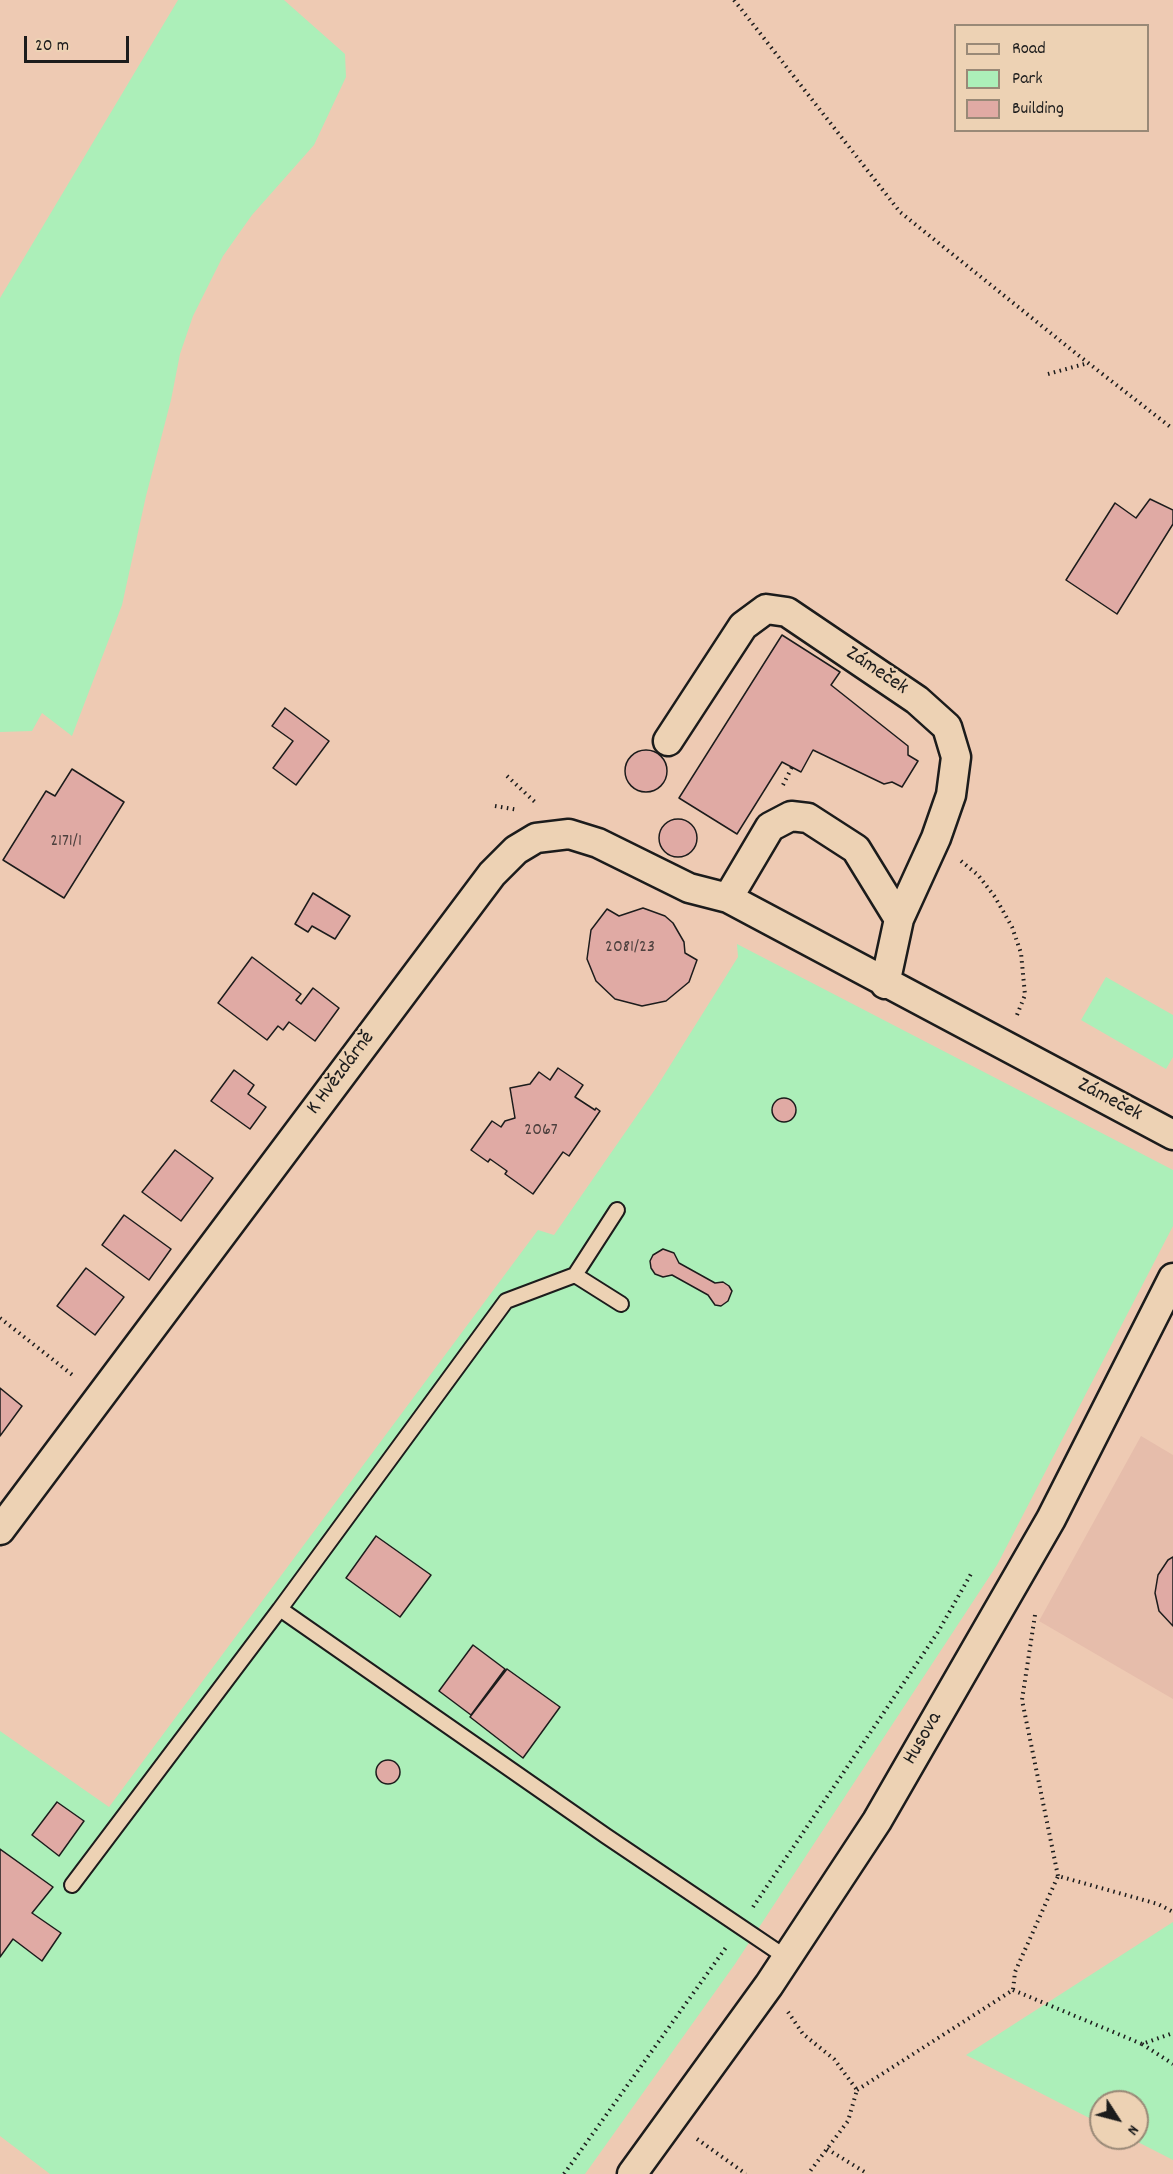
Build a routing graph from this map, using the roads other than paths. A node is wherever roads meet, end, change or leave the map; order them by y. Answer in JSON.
{"nodes":[{"id":1,"x":668,"y":741,"type":"dead end"},
{"id":2,"x":728,"y":898,"type":"junction"},
{"id":3,"x":899,"y":919,"type":"junction"},
{"id":4,"x":778,"y":926,"type":"joint"},
{"id":5,"x":885,"y":984,"type":"junction"},
{"id":6,"x":1173,"y":1135,"type":"edge"},
{"id":7,"x":617,"y":1210,"type":"dead end"},
{"id":8,"x":575,"y":1275,"type":"junction"},
{"id":9,"x":1173,"y":1278,"type":"edge"},
{"id":10,"x":621,"y":1305,"type":"dead end"},
{"id":11,"x":0,"y":1530,"type":"edge"},
{"id":12,"x":280,"y":1609,"type":"junction"},
{"id":13,"x":72,"y":1885,"type":"dead end"},
{"id":14,"x":787,"y":1958,"type":"junction"},
{"id":15,"x":632,"y":2174,"type":"edge"}],
"edges":[{"from":1,"to":3,"type":"street","name":"Zámeček"},
{"from":2,"to":3,"type":"street"},
{"from":2,"to":4,"type":"street","name":"K Hvězdárně"},
{"from":2,"to":11,"type":"street","name":"K Hvězdárně"},
{"from":3,"to":5,"type":"street","name":"Zámeček"},
{"from":4,"to":5,"type":"street","name":"Zámeček"},
{"from":5,"to":6,"type":"street","name":"Zámeček"},
{"from":7,"to":8,"type":"lane"},
{"from":8,"to":10,"type":"lane"},
{"from":8,"to":12,"type":"lane"},
{"from":9,"to":14,"type":"street","name":"Husova"},
{"from":12,"to":13,"type":"lane"},
{"from":12,"to":14,"type":"lane"},
{"from":14,"to":15,"type":"street","name":"Husova"}]}
